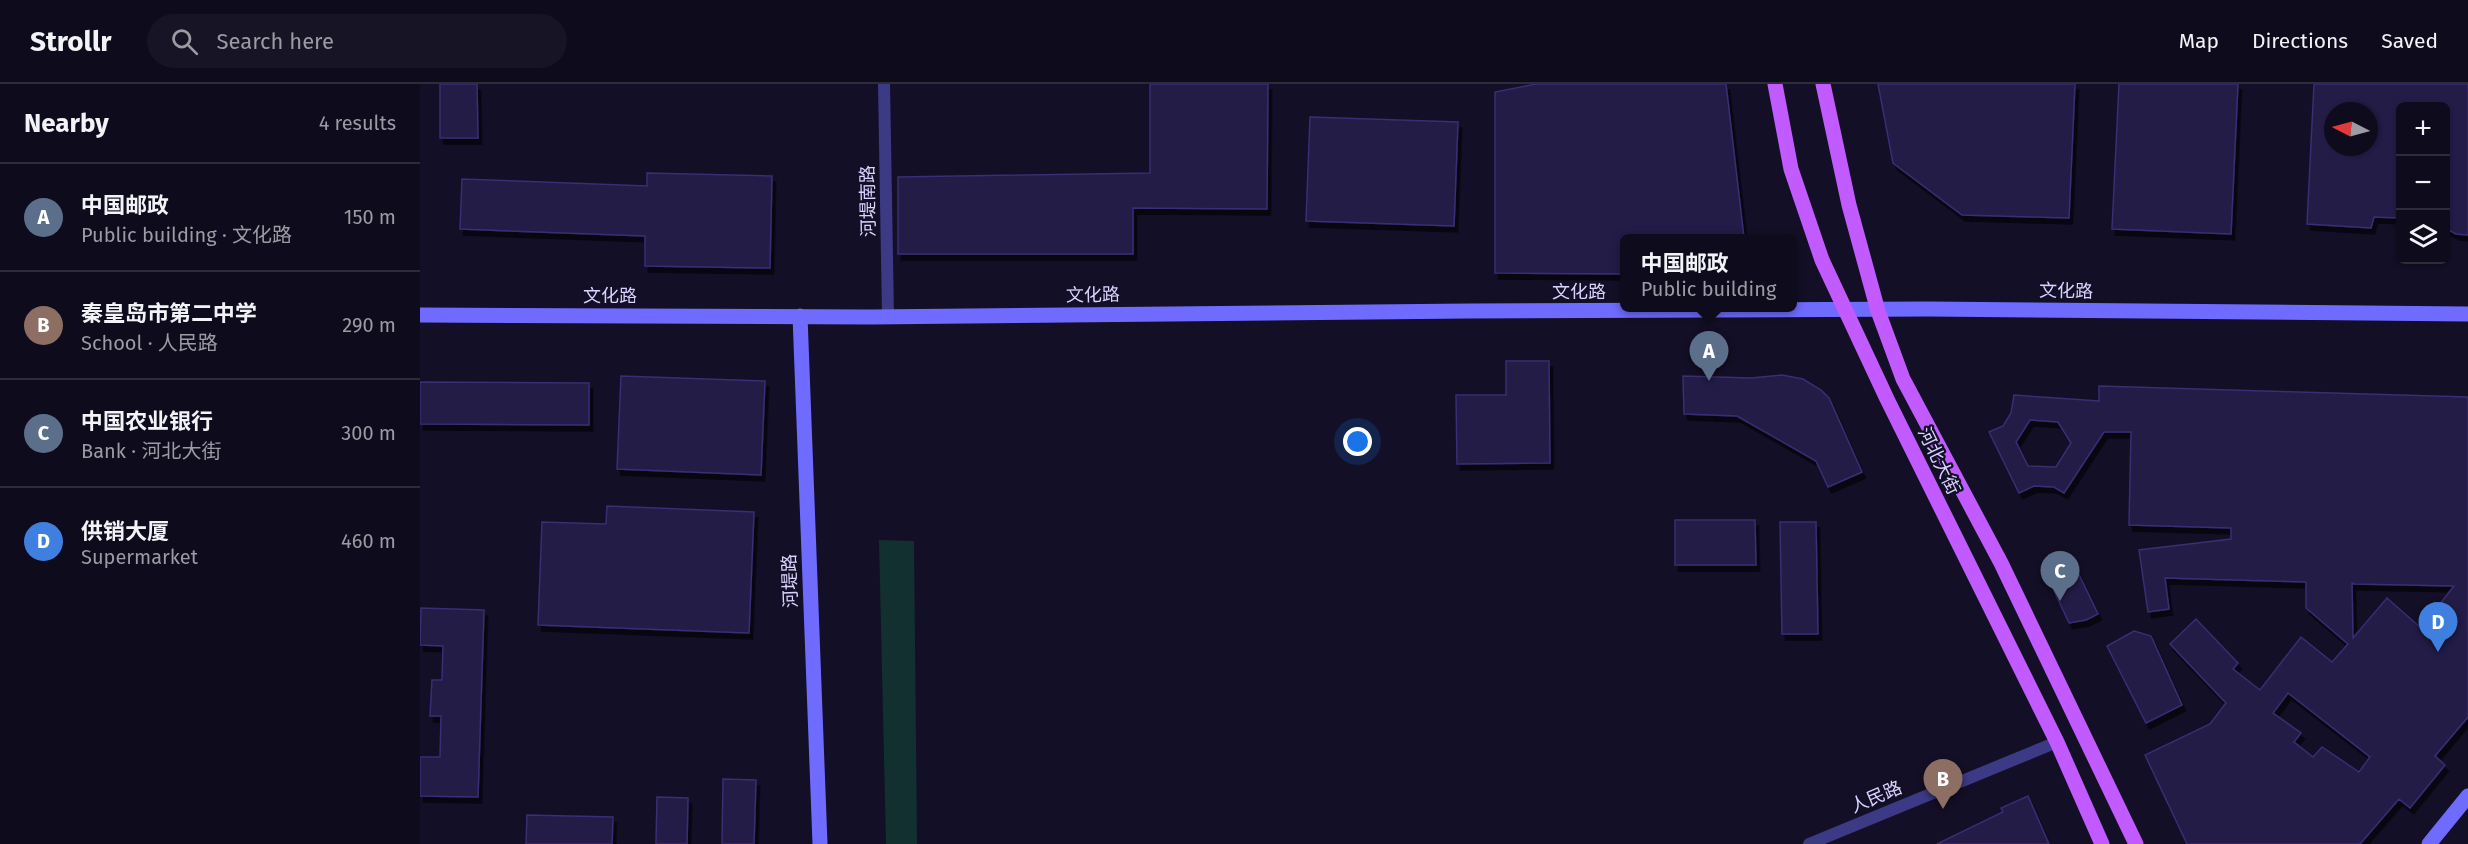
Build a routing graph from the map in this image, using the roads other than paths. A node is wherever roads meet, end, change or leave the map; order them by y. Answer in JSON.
{"nodes":[{"id":1,"x":884,"y":84,"type":"edge"},
{"id":2,"x":1775,"y":84,"type":"edge"},
{"id":3,"x":1823,"y":84,"type":"edge"},
{"id":4,"x":1797,"y":310,"type":"edge"},
{"id":5,"x":1846,"y":310,"type":"junction"},
{"id":6,"x":1620,"y":311,"type":"edge"},
{"id":7,"x":1878,"y":311,"type":"junction"},
{"id":8,"x":2468,"y":314,"type":"edge"},
{"id":9,"x":420,"y":315,"type":"edge"},
{"id":10,"x":800,"y":316,"type":"junction"},
{"id":11,"x":888,"y":316,"type":"junction"},
{"id":12,"x":2057,"y":742,"type":"junction"},
{"id":13,"x":2468,"y":796,"type":"edge"},
{"id":14,"x":820,"y":844,"type":"edge"},
{"id":15,"x":1809,"y":844,"type":"edge"},
{"id":16,"x":2102,"y":844,"type":"edge"},
{"id":17,"x":2136,"y":844,"type":"edge"},
{"id":18,"x":2429,"y":844,"type":"edge"}],
"edges":[{"from":1,"to":11,"type":"street","name":"河堤南路"},
{"from":2,"to":5,"type":"main road","name":"河北大街"},
{"from":3,"to":7,"type":"main road"},
{"from":4,"to":5,"type":"main road","name":"文化路"},
{"from":5,"to":7,"type":"main road","name":"文化路"},
{"from":5,"to":12,"type":"main road","name":"河北大街"},
{"from":6,"to":11,"type":"main road","name":"文化路"},
{"from":7,"to":8,"type":"main road","name":"文化路"},
{"from":7,"to":17,"type":"main road"},
{"from":9,"to":10,"type":"main road","name":"文化路"},
{"from":10,"to":11,"type":"main road","name":"文化路"},
{"from":10,"to":14,"type":"main road","name":"河堤路"},
{"from":12,"to":15,"type":"street","name":"人民路"},
{"from":12,"to":16,"type":"main road","name":"河北大街"},
{"from":13,"to":18,"type":"main road"}]}
